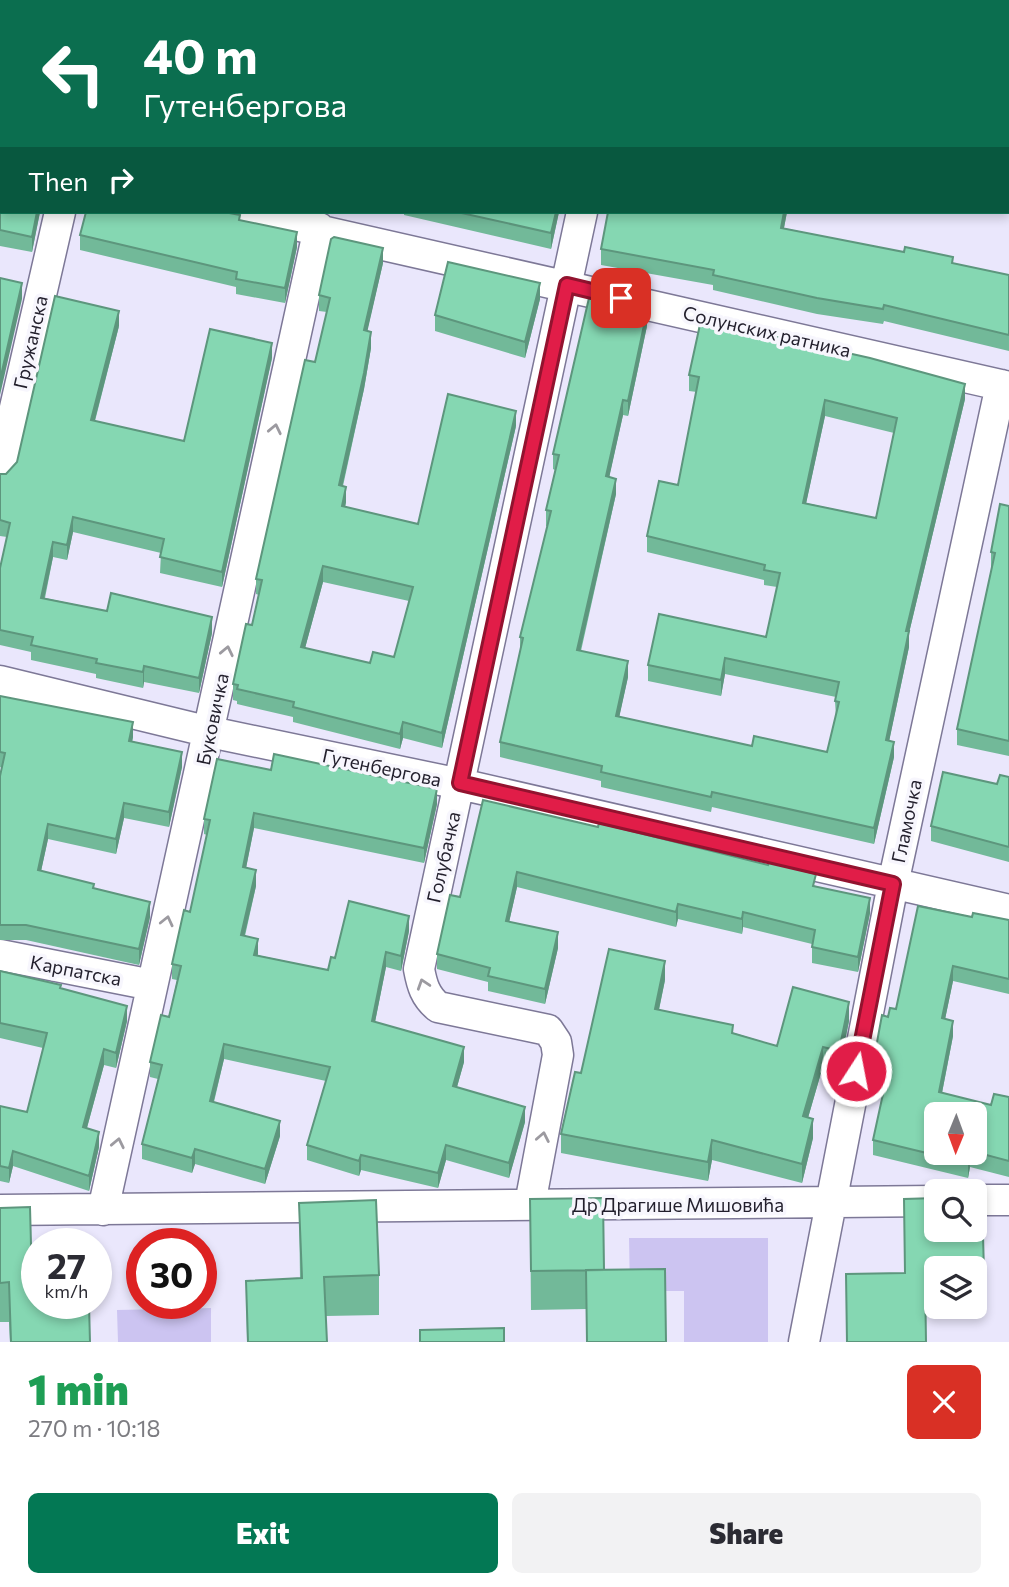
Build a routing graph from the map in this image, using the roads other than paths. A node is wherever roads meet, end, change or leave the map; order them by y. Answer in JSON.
{"nodes":[{"id":1,"x":60,"y":214,"type":"edge"},
{"id":2,"x":248,"y":214,"type":"edge"},
{"id":3,"x":582,"y":214,"type":"edge"},
{"id":4,"x":319,"y":228,"type":"junction"},
{"id":5,"x":567,"y":285,"type":"junction"},
{"id":6,"x":1005,"y":386,"type":"edge"},
{"id":7,"x":0,"y":473,"type":"edge"},
{"id":8,"x":0,"y":681,"type":"edge"},
{"id":9,"x":209,"y":732,"type":"junction"},
{"id":10,"x":460,"y":783,"type":"junction"},
{"id":11,"x":893,"y":884,"type":"junction"},
{"id":12,"x":1009,"y":910,"type":"edge"},
{"id":13,"x":0,"y":955,"type":"edge"},
{"id":14,"x":152,"y":985,"type":"junction"},
{"id":15,"x":987,"y":1200,"type":"edge"},
{"id":16,"x":1009,"y":1200,"type":"edge"},
{"id":17,"x":924,"y":1201,"type":"edge"},
{"id":18,"x":530,"y":1204,"type":"junction"},
{"id":19,"x":829,"y":1204,"type":"junction"},
{"id":20,"x":0,"y":1210,"type":"edge"},
{"id":21,"x":103,"y":1210,"type":"junction"},
{"id":22,"x":804,"y":1342,"type":"edge"}],
"edges":[{"from":1,"to":7,"type":"street","name":"Гружанска"},
{"from":2,"to":4,"type":"street","name":"Солунских ратника"},
{"from":3,"to":5,"type":"street","name":"Голубачка"},
{"from":4,"to":5,"type":"street","name":"Солунских ратника"},
{"from":9,"to":4,"type":"street","name":"Буковичка","one_way":true},
{"from":5,"to":6,"type":"street","name":"Солунских ратника"},
{"from":5,"to":10,"type":"street","name":"Голубачка"},
{"from":6,"to":11,"type":"street","name":"Гламочка"},
{"from":8,"to":9,"type":"street","name":"Гутенбергова"},
{"from":9,"to":10,"type":"street","name":"Гутенбергова"},
{"from":14,"to":9,"type":"street","name":"Буковичка","one_way":true},
{"from":10,"to":11,"type":"street","name":"Гутенбергова"},
{"from":18,"to":10,"type":"street","name":"Голубачка","one_way":true},
{"from":11,"to":12,"type":"street","name":"Гутенбергова"},
{"from":11,"to":19,"type":"street","name":"Гламочка"},
{"from":13,"to":14,"type":"street","name":"Карпатска"},
{"from":21,"to":14,"type":"street","name":"Буковичка","one_way":true},
{"from":15,"to":16,"type":"street"},
{"from":17,"to":19,"type":"street","name":"Др Драгише Мишовића"},
{"from":18,"to":19,"type":"street","name":"Др Драгише Мишовића"},
{"from":18,"to":21,"type":"street","name":"Др Драгише Мишовића"},
{"from":19,"to":22,"type":"street","name":"Гламочка"},
{"from":20,"to":21,"type":"street","name":"Др Драгише Мишовића"}]}
